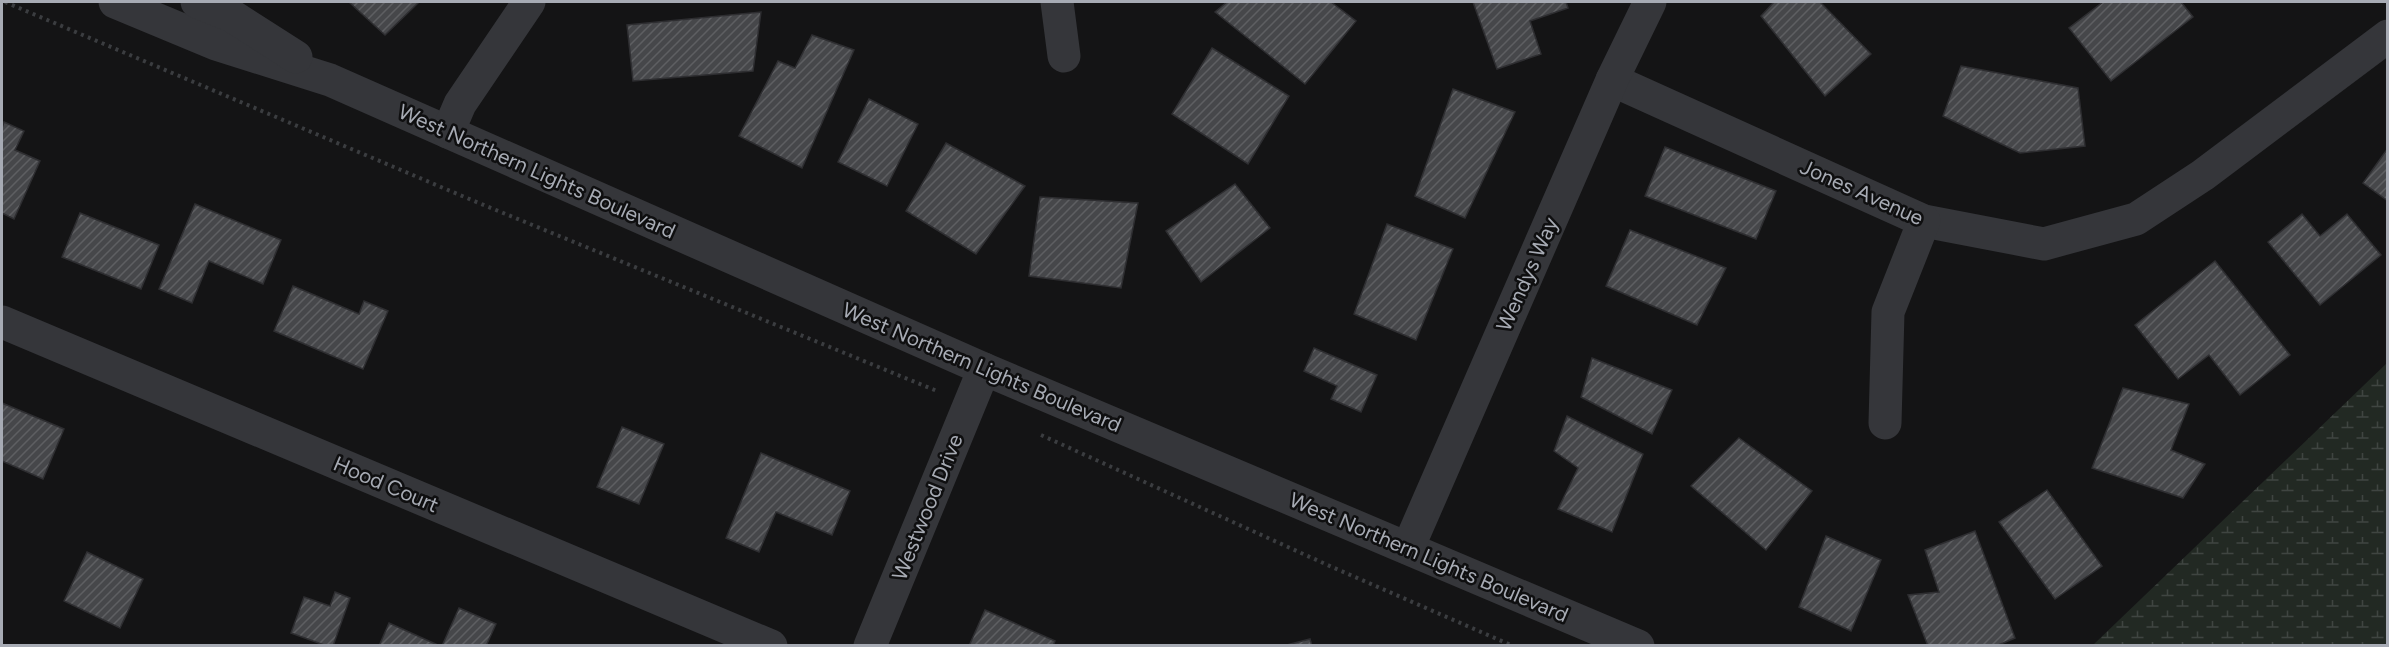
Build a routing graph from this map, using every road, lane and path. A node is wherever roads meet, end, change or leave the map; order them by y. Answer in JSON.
{"nodes":[{"id":1,"x":5,"y":2,"type":"edge"},
{"id":2,"x":115,"y":2,"type":"edge"},
{"id":3,"x":197,"y":2,"type":"edge"},
{"id":4,"x":529,"y":2,"type":"edge"},
{"id":5,"x":1057,"y":2,"type":"edge"},
{"id":6,"x":1650,"y":2,"type":"edge"},
{"id":7,"x":2388,"y":36,"type":"edge"},
{"id":8,"x":1064,"y":56,"type":"dead end"},
{"id":9,"x":330,"y":80,"type":"junction"},
{"id":10,"x":1612,"y":80,"type":"junction"},
{"id":11,"x":448,"y":132,"type":"junction"},
{"id":12,"x":1924,"y":221,"type":"junction"},
{"id":13,"x":2,"y":322,"type":"edge"},
{"id":14,"x":984,"y":369,"type":"junction"},
{"id":15,"x":970,"y":403,"type":"junction"},
{"id":16,"x":1885,"y":423,"type":"dead end"},
{"id":17,"x":1034,"y":432,"type":"dead end"},
{"id":18,"x":1408,"y":548,"type":"junction"},
{"id":19,"x":771,"y":645,"type":"edge"},
{"id":20,"x":870,"y":645,"type":"edge"},
{"id":21,"x":1513,"y":645,"type":"edge"},
{"id":22,"x":1638,"y":645,"type":"edge"}],
"edges":[{"from":1,"to":15,"type":"path"},
{"from":2,"to":9,"type":"street","name":"West Northern Lights Boulevard"},
{"from":3,"to":9,"type":"street","name":"West Northern Lights Boulevard"},
{"from":4,"to":11,"type":"street"},
{"from":5,"to":8,"type":"street"},
{"from":6,"to":10,"type":"street","name":"Wendys Way"},
{"from":7,"to":12,"type":"street","name":"Jones Avenue"},
{"from":9,"to":11,"type":"street","name":"West Northern Lights Boulevard"},
{"from":10,"to":12,"type":"street","name":"Jones Avenue"},
{"from":10,"to":18,"type":"street","name":"Wendys Way"},
{"from":11,"to":14,"type":"street","name":"West Northern Lights Boulevard"},
{"from":12,"to":16,"type":"street"},
{"from":13,"to":19,"type":"street","name":"Hood Court"},
{"from":14,"to":15,"type":"street","name":"Westwood Drive"},
{"from":14,"to":18,"type":"street","name":"West Northern Lights Boulevard"},
{"from":15,"to":20,"type":"street","name":"Westwood Drive"},
{"from":17,"to":21,"type":"path"},
{"from":18,"to":22,"type":"street","name":"West Northern Lights Boulevard"}]}
